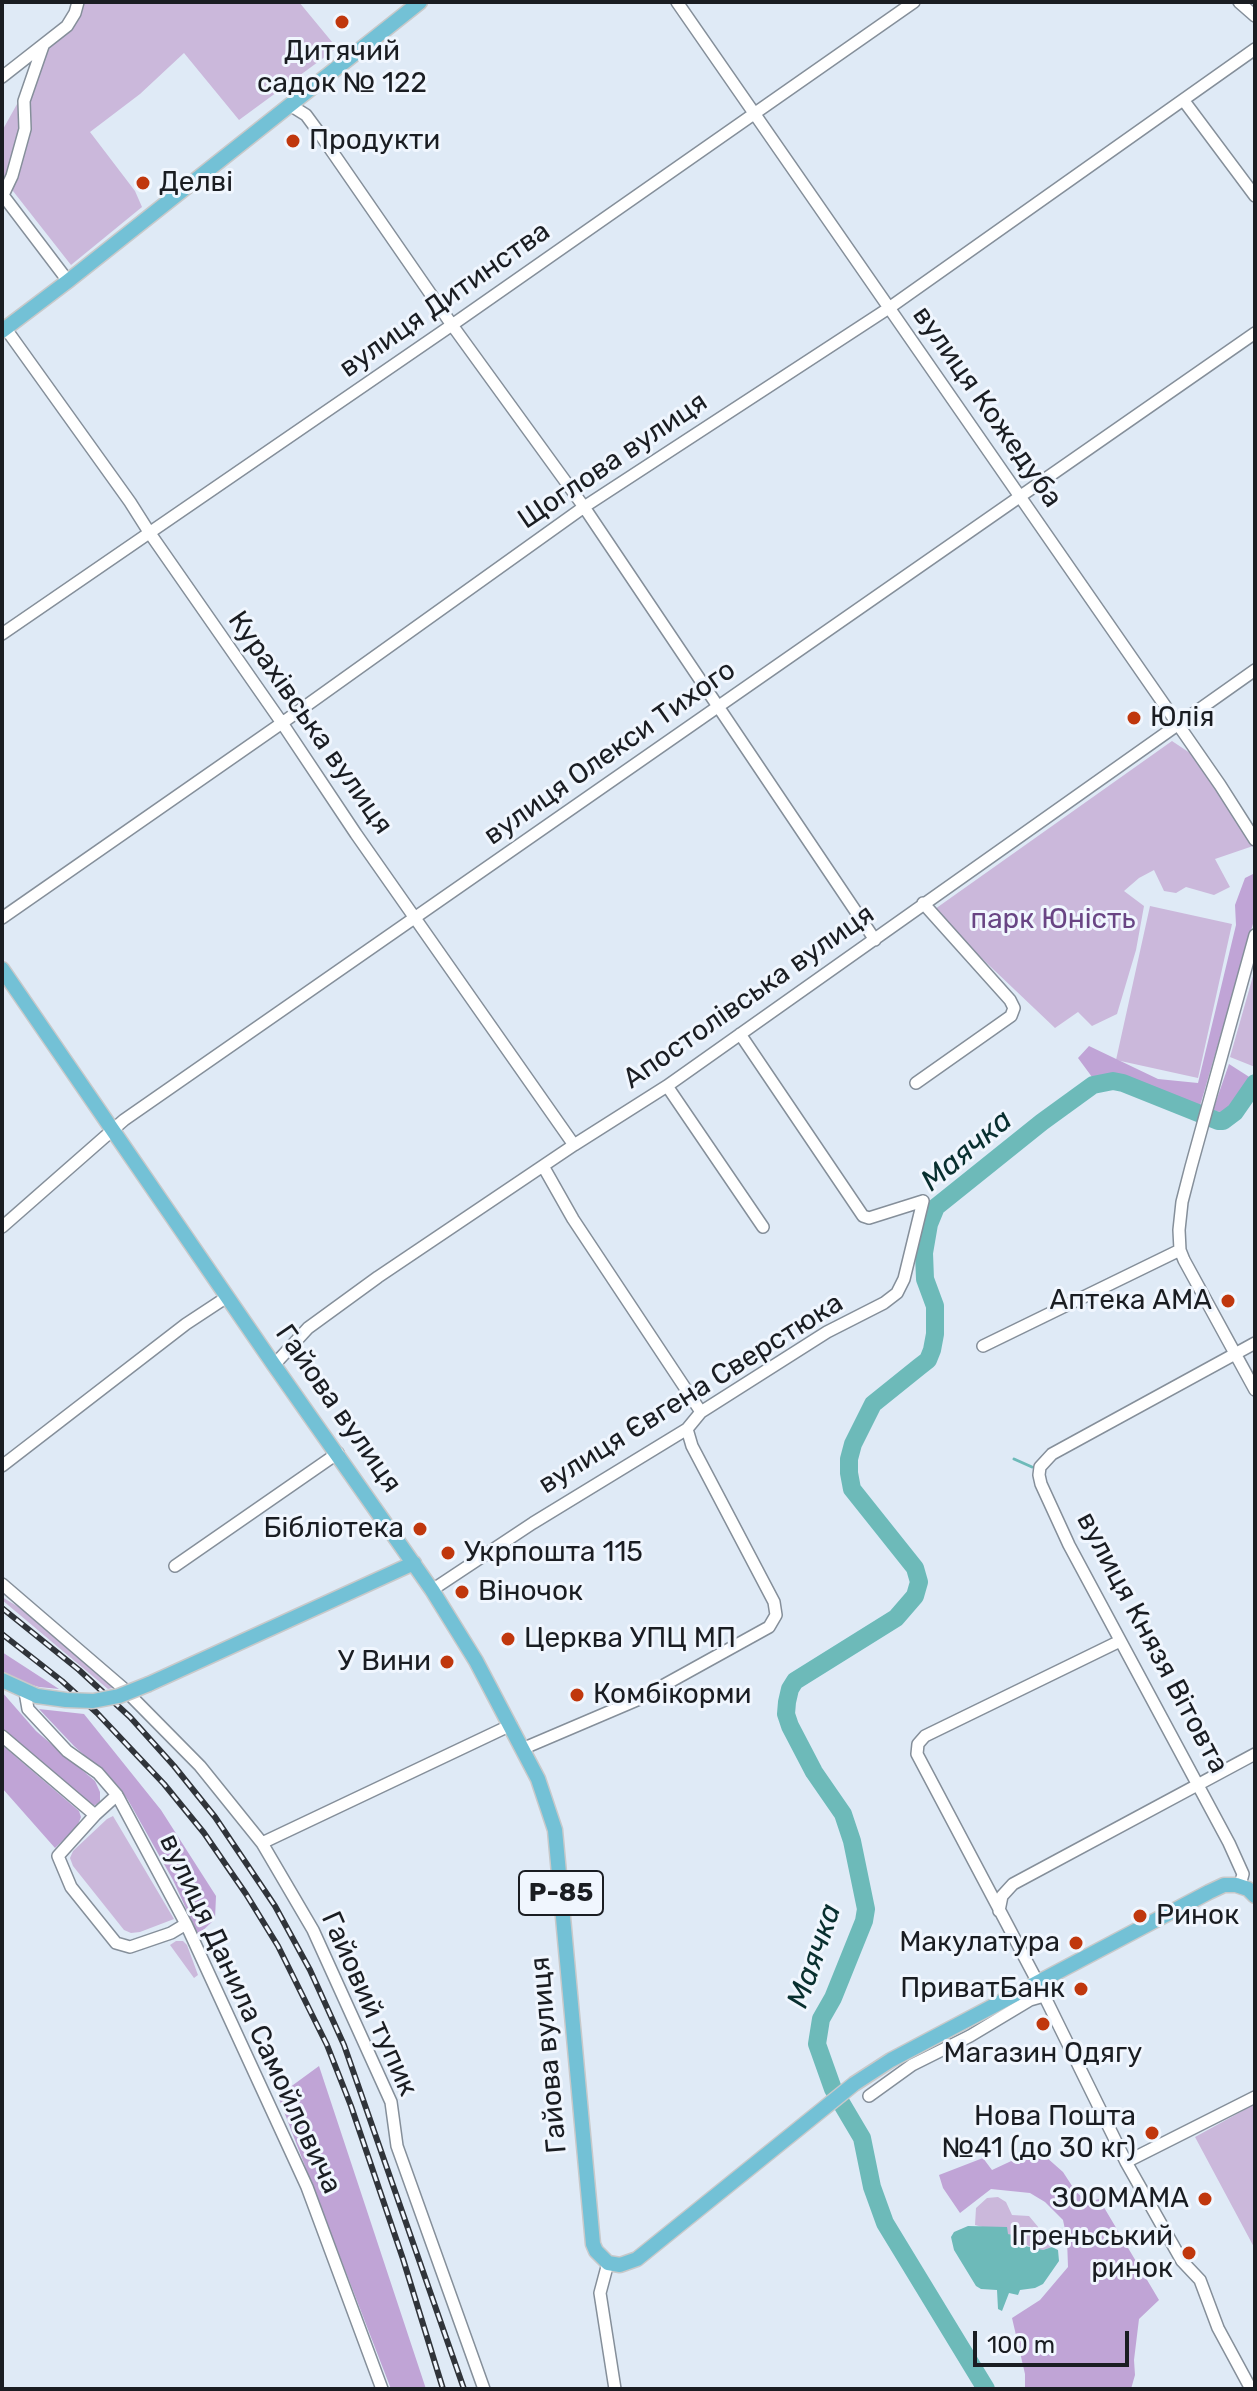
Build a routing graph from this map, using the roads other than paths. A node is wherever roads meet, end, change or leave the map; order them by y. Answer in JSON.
{"nodes":[{"id":1,"x":78,"y":2,"type":"edge"},
{"id":2,"x":420,"y":2,"type":"edge"},
{"id":3,"x":677,"y":2,"type":"edge"},
{"id":4,"x":1239,"y":2,"type":"edge"},
{"id":5,"x":912,"y":3,"type":"edge"},
{"id":6,"x":1255,"y":16,"type":"edge"},
{"id":7,"x":43,"y":46,"type":"junction"},
{"id":8,"x":1255,"y":49,"type":"edge"},
{"id":9,"x":2,"y":77,"type":"edge"},
{"id":10,"x":1184,"y":101,"type":"junction"},
{"id":11,"x":290,"y":105,"type":"junction"},
{"id":12,"x":755,"y":113,"type":"junction"},
{"id":13,"x":2,"y":195,"type":"edge"},
{"id":14,"x":1255,"y":196,"type":"edge"},
{"id":15,"x":68,"y":281,"type":"junction"},
{"id":16,"x":889,"y":308,"type":"junction"},
{"id":17,"x":452,"y":325,"type":"junction"},
{"id":18,"x":4,"y":330,"type":"edge"},
{"id":19,"x":1255,"y":333,"type":"edge"},
{"id":20,"x":1021,"y":496,"type":"junction"},
{"id":21,"x":584,"y":507,"type":"junction"},
{"id":22,"x":149,"y":532,"type":"junction"},
{"id":23,"x":2,"y":634,"type":"edge"},
{"id":24,"x":1255,"y":670,"type":"edge"},
{"id":25,"x":718,"y":708,"type":"junction"},
{"id":26,"x":282,"y":723,"type":"junction"},
{"id":27,"x":1177,"y":724,"type":"junction"},
{"id":28,"x":1255,"y":840,"type":"edge"},
{"id":29,"x":923,"y":903,"type":"junction"},
{"id":30,"x":415,"y":917,"type":"junction"},
{"id":31,"x":2,"y":918,"type":"edge"},
{"id":32,"x":1255,"y":939,"type":"edge"},
{"id":33,"x":875,"y":940,"type":"junction"},
{"id":34,"x":2,"y":969,"type":"edge"},
{"id":35,"x":740,"y":1034,"type":"junction"},
{"id":36,"x":916,"y":1083,"type":"dead end"},
{"id":37,"x":667,"y":1086,"type":"junction"},
{"id":38,"x":112,"y":1129,"type":"junction"},
{"id":39,"x":574,"y":1145,"type":"junction"},
{"id":40,"x":543,"y":1166,"type":"junction"},
{"id":41,"x":2,"y":1227,"type":"edge"},
{"id":42,"x":763,"y":1227,"type":"dead end"},
{"id":43,"x":1180,"y":1250,"type":"junction"},
{"id":44,"x":227,"y":1297,"type":"junction"},
{"id":45,"x":1255,"y":1343,"type":"edge"},
{"id":46,"x":983,"y":1346,"type":"dead end"},
{"id":47,"x":1236,"y":1354,"type":"junction"},
{"id":48,"x":274,"y":1365,"type":"junction"},
{"id":49,"x":1255,"y":1390,"type":"edge"},
{"id":50,"x":701,"y":1412,"type":"junction"},
{"id":51,"x":687,"y":1429,"type":"junction"},
{"id":52,"x":338,"y":1453,"type":"junction"},
{"id":53,"x":2,"y":1466,"type":"edge"},
{"id":54,"x":414,"y":1563,"type":"junction"},
{"id":55,"x":175,"y":1566,"type":"dead end"},
{"id":56,"x":2,"y":1584,"type":"edge"},
{"id":57,"x":432,"y":1590,"type":"junction"},
{"id":58,"x":1120,"y":1641,"type":"junction"},
{"id":59,"x":2,"y":1680,"type":"edge"},
{"id":60,"x":31,"y":1694,"type":"junction"},
{"id":61,"x":511,"y":1725,"type":"junction"},
{"id":62,"x":2,"y":1736,"type":"edge"},
{"id":63,"x":522,"y":1749,"type":"junction"},
{"id":64,"x":1255,"y":1754,"type":"edge"},
{"id":65,"x":1197,"y":1784,"type":"junction"},
{"id":66,"x":117,"y":1795,"type":"junction"},
{"id":67,"x":95,"y":1815,"type":"junction"},
{"id":68,"x":262,"y":1843,"type":"junction"},
{"id":69,"x":1240,"y":1885,"type":"junction"},
{"id":70,"x":1255,"y":1896,"type":"edge"},
{"id":71,"x":999,"y":1911,"type":"junction"},
{"id":72,"x":186,"y":1924,"type":"junction"},
{"id":73,"x":1041,"y":1990,"type":"junction"},
{"id":74,"x":869,"y":2096,"type":"dead end"},
{"id":75,"x":1255,"y":2097,"type":"edge"},
{"id":76,"x":1126,"y":2162,"type":"junction"},
{"id":77,"x":608,"y":2263,"type":"junction"},
{"id":78,"x":382,"y":2389,"type":"edge"},
{"id":79,"x":484,"y":2389,"type":"edge"},
{"id":80,"x":615,"y":2389,"type":"edge"},
{"id":81,"x":1251,"y":2389,"type":"edge"}],
"edges":[{"from":1,"to":7,"type":"street"},
{"from":2,"to":11,"type":"main road"},
{"from":3,"to":12,"type":"street","name":"вулиця Кожедуба"},
{"from":4,"to":6,"type":"street"},
{"from":5,"to":12,"type":"street","name":"вулиця Дитинства"},
{"from":7,"to":9,"type":"street"},
{"from":7,"to":13,"type":"street"},
{"from":8,"to":10,"type":"street","name":"Щоглова вулиця"},
{"from":10,"to":14,"type":"street"},
{"from":10,"to":16,"type":"street","name":"Щоглова вулиця"},
{"from":11,"to":15,"type":"main road"},
{"from":11,"to":17,"type":"street"},
{"from":12,"to":16,"type":"street","name":"вулиця Кожедуба"},
{"from":12,"to":17,"type":"street","name":"вулиця Дитинства"},
{"from":13,"to":15,"type":"street"},
{"from":15,"to":18,"type":"main road"},
{"from":16,"to":20,"type":"street","name":"вулиця Кожедуба"},
{"from":16,"to":21,"type":"street","name":"Щоглова вулиця"},
{"from":17,"to":21,"type":"street"},
{"from":17,"to":22,"type":"street","name":"вулиця Дитинства"},
{"from":18,"to":22,"type":"street","name":"Курахівська вулиця"},
{"from":19,"to":20,"type":"street","name":"вулиця Олекси Тихого"},
{"from":20,"to":25,"type":"street","name":"вулиця Олекси Тихого"},
{"from":20,"to":27,"type":"street","name":"вулиця Кожедуба"},
{"from":21,"to":25,"type":"street"},
{"from":21,"to":26,"type":"street","name":"Щоглова вулиця"},
{"from":22,"to":23,"type":"street","name":"вулиця Дитинства"},
{"from":22,"to":26,"type":"street","name":"Курахівська вулиця"},
{"from":24,"to":27,"type":"street","name":"Апостолівська вулиця"},
{"from":25,"to":30,"type":"street","name":"вулиця Олекси Тихого"},
{"from":25,"to":33,"type":"street"},
{"from":26,"to":30,"type":"street","name":"Курахівська вулиця"},
{"from":26,"to":31,"type":"street","name":"Щоглова вулиця"},
{"from":27,"to":28,"type":"street","name":"вулиця Кожедуба"},
{"from":27,"to":29,"type":"street","name":"Апостолівська вулиця"},
{"from":29,"to":33,"type":"street","name":"Апостолівська вулиця"},
{"from":29,"to":36,"type":"street"},
{"from":30,"to":38,"type":"street","name":"вулиця Олекси Тихого"},
{"from":30,"to":39,"type":"street","name":"Курахівська вулиця"},
{"from":32,"to":43,"type":"street"},
{"from":33,"to":35,"type":"street","name":"Апостолівська вулиця"},
{"from":34,"to":38,"type":"main road","name":"Гайова вулиця"},
{"from":35,"to":37,"type":"street","name":"Апостолівська вулиця"},
{"from":35,"to":50,"type":"street","name":"вулиця Євгена Сверстюка"},
{"from":37,"to":39,"type":"street","name":"Апостолівська вулиця"},
{"from":37,"to":42,"type":"street"},
{"from":38,"to":41,"type":"street","name":"вулиця Олекси Тихого"},
{"from":38,"to":44,"type":"main road","name":"Гайова вулиця"},
{"from":39,"to":40,"type":"street","name":"Апостолівська вулиця"},
{"from":40,"to":48,"type":"street","name":"Апостолівська вулиця"},
{"from":40,"to":50,"type":"street"},
{"from":43,"to":46,"type":"street"},
{"from":43,"to":47,"type":"street"},
{"from":44,"to":48,"type":"main road","name":"Гайова вулиця"},
{"from":44,"to":53,"type":"street"},
{"from":45,"to":47,"type":"street"},
{"from":47,"to":49,"type":"street"},
{"from":47,"to":58,"type":"street","name":"вулиця Князя Вітовта"},
{"from":48,"to":52,"type":"main road","name":"Гайова вулиця"},
{"from":50,"to":51,"type":"street","name":"вулиця Євгена Сверстюка"},
{"from":51,"to":57,"type":"street","name":"вулиця Євгена Сверстюка"},
{"from":51,"to":63,"type":"street"},
{"from":52,"to":54,"type":"main road","name":"Гайова вулиця"},
{"from":52,"to":55,"type":"street"},
{"from":54,"to":57,"type":"main road","name":"Гайова вулиця","number":"Р-85"},
{"from":54,"to":60,"type":"main road","bridge":true},
{"from":56,"to":68,"type":"street","name":"Гайовий тупик"},
{"from":57,"to":61,"type":"main road","name":"Гайова вулиця","number":"Р-85"},
{"from":58,"to":65,"type":"street","name":"вулиця Князя Вітовта"},
{"from":58,"to":71,"type":"street"},
{"from":59,"to":60,"type":"main road"},
{"from":60,"to":66,"type":"street","name":"вулиця Данила Самойловича"},
{"from":61,"to":63,"type":"main road","name":"Гайова вулиця","number":"Р-85"},
{"from":61,"to":68,"type":"street"},
{"from":62,"to":67,"type":"street"},
{"from":63,"to":77,"type":"main road","name":"Гайова вулиця","number":"Р-85"},
{"from":64,"to":65,"type":"street"},
{"from":65,"to":69,"type":"street","name":"вулиця Князя Вітовта"},
{"from":65,"to":71,"type":"street"},
{"from":66,"to":67,"type":"street"},
{"from":66,"to":72,"type":"street","name":"вулиця Данила Самойловича"},
{"from":67,"to":72,"type":"street"},
{"from":68,"to":79,"type":"street","name":"Гайовий тупик"},
{"from":69,"to":70,"type":"main road"},
{"from":69,"to":73,"type":"main road"},
{"from":71,"to":73,"type":"street"},
{"from":72,"to":78,"type":"street","name":"вулиця Данила Самойловича"},
{"from":73,"to":74,"type":"street"},
{"from":73,"to":76,"type":"street"},
{"from":73,"to":77,"type":"main road"},
{"from":75,"to":76,"type":"street"},
{"from":76,"to":81,"type":"street"},
{"from":77,"to":80,"type":"street"}]}
